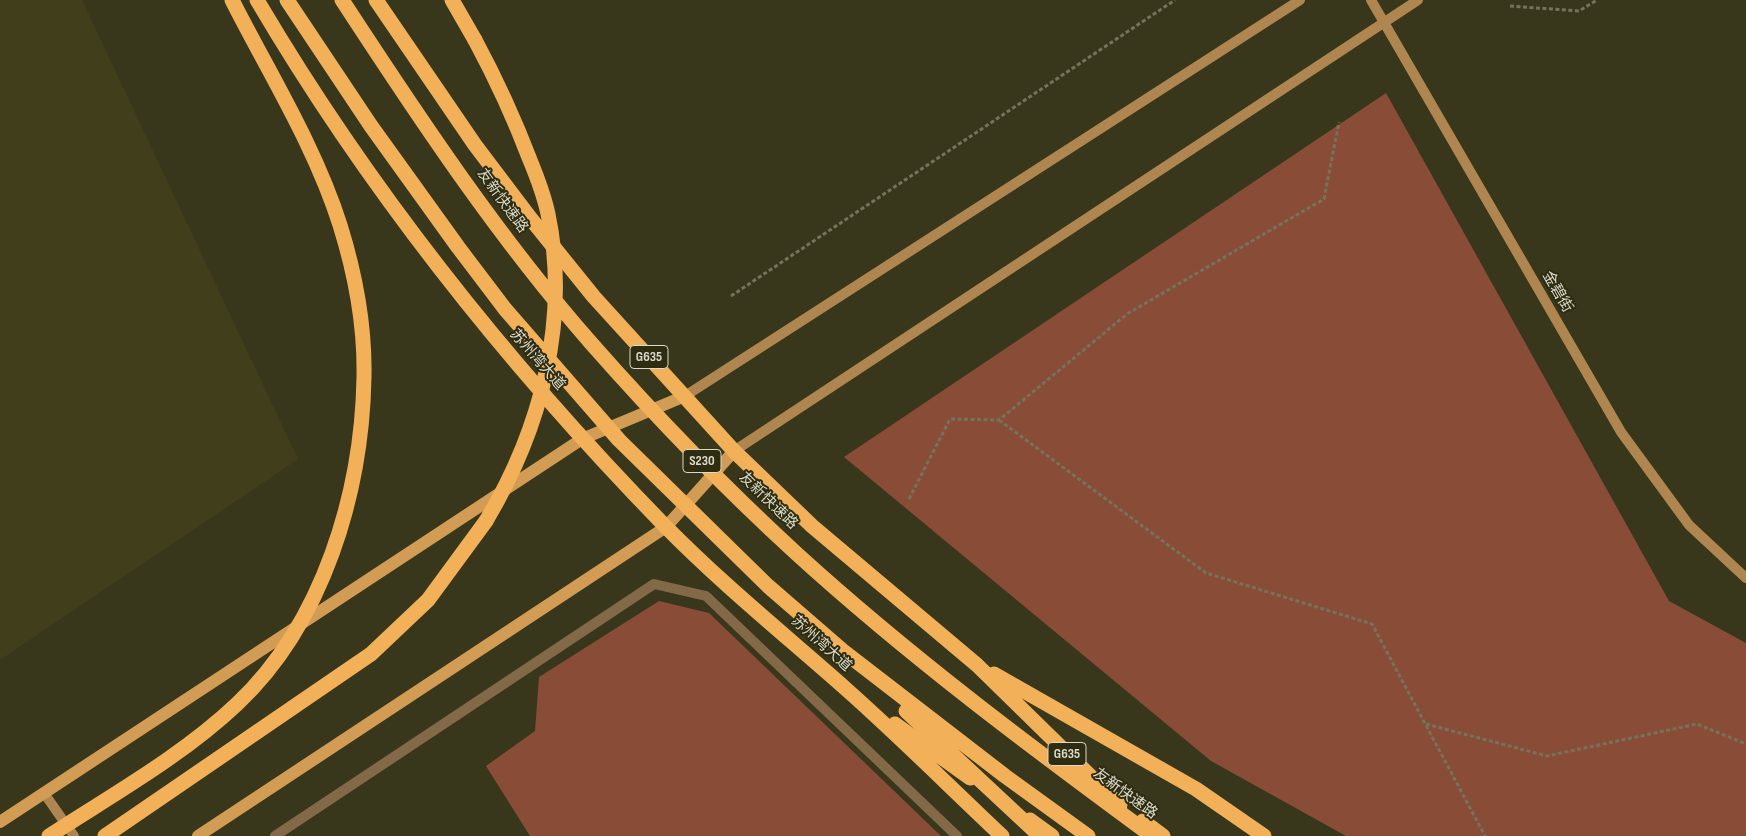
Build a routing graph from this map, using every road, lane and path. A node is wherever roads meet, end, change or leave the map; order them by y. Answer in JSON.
{"nodes":[{"id":1,"x":232,"y":0,"type":"edge"},
{"id":2,"x":257,"y":0,"type":"edge"},
{"id":3,"x":287,"y":0,"type":"edge"},
{"id":4,"x":342,"y":0,"type":"edge"},
{"id":5,"x":376,"y":0,"type":"edge"},
{"id":6,"x":452,"y":0,"type":"edge"},
{"id":7,"x":1175,"y":0,"type":"edge"},
{"id":8,"x":1300,"y":0,"type":"edge"},
{"id":9,"x":1371,"y":0,"type":"edge"},
{"id":10,"x":1418,"y":0,"type":"edge"},
{"id":11,"x":1597,"y":0,"type":"edge"},
{"id":12,"x":1510,"y":6,"type":"dead end"},
{"id":13,"x":1384,"y":22,"type":"junction"},
{"id":14,"x":1338,"y":122,"type":"dead end"},
{"id":15,"x":731,"y":296,"type":"dead end"},
{"id":16,"x":685,"y":396,"type":"junction"},
{"id":17,"x":999,"y":420,"type":"junction"},
{"id":18,"x":582,"y":439,"type":"junction"},
{"id":19,"x":734,"y":451,"type":"junction"},
{"id":20,"x":909,"y":499,"type":"dead end"},
{"id":21,"x":666,"y":527,"type":"junction"},
{"id":22,"x":1746,"y":578,"type":"edge"},
{"id":23,"x":843,"y":651,"type":"junction"},
{"id":24,"x":977,"y":665,"type":"junction"},
{"id":25,"x":849,"y":692,"type":"junction"},
{"id":26,"x":1425,"y":724,"type":"junction"},
{"id":27,"x":1746,"y":744,"type":"edge"},
{"id":28,"x":44,"y":793,"type":"junction"},
{"id":29,"x":0,"y":822,"type":"edge"},
{"id":30,"x":49,"y":836,"type":"edge"},
{"id":31,"x":74,"y":836,"type":"edge"},
{"id":32,"x":105,"y":836,"type":"edge"},
{"id":33,"x":198,"y":836,"type":"edge"},
{"id":34,"x":275,"y":836,"type":"edge"},
{"id":35,"x":957,"y":836,"type":"edge"},
{"id":36,"x":1002,"y":836,"type":"edge"},
{"id":37,"x":1040,"y":836,"type":"edge"},
{"id":38,"x":1052,"y":836,"type":"edge"},
{"id":39,"x":1088,"y":836,"type":"edge"},
{"id":40,"x":1152,"y":836,"type":"edge"},
{"id":41,"x":1164,"y":836,"type":"edge"},
{"id":42,"x":1264,"y":836,"type":"edge"},
{"id":43,"x":1485,"y":836,"type":"edge"}],
"edges":[{"from":1,"to":30,"type":"highway","bridge":true},
{"from":2,"to":18,"type":"highway","name":"苏州湾大道"},
{"from":3,"to":23,"type":"highway","bridge":true},
{"from":4,"to":40,"type":"highway","name":"友新快速路","number":"S230","bridge":true},
{"from":5,"to":16,"type":"highway","number":"G635"},
{"from":6,"to":32,"type":"highway","bridge":true},
{"from":7,"to":15,"type":"path"},
{"from":8,"to":16,"type":"main road"},
{"from":9,"to":13,"type":"main road","name":"金碧街"},
{"from":10,"to":13,"type":"main road"},
{"from":11,"to":12,"type":"path"},
{"from":13,"to":19,"type":"main road"},
{"from":13,"to":22,"type":"main road","name":"金碧街"},
{"from":14,"to":17,"type":"path"},
{"from":16,"to":18,"type":"main road"},
{"from":16,"to":19,"type":"highway","number":"G635"},
{"from":17,"to":20,"type":"path"},
{"from":17,"to":26,"type":"path"},
{"from":18,"to":21,"type":"highway","name":"苏州湾大道"},
{"from":18,"to":28,"type":"main road"},
{"from":19,"to":21,"type":"main road"},
{"from":19,"to":24,"type":"highway","number":"G635"},
{"from":21,"to":25,"type":"highway","name":"苏州湾大道"},
{"from":21,"to":33,"type":"main road"},
{"from":23,"to":37,"type":"highway","bridge":true},
{"from":23,"to":39,"type":"highway","bridge":true},
{"from":24,"to":41,"type":"highway","number":"G635"},
{"from":24,"to":42,"type":"highway"},
{"from":25,"to":36,"type":"highway"},
{"from":25,"to":38,"type":"highway"},
{"from":26,"to":27,"type":"path"},
{"from":26,"to":43,"type":"path"},
{"from":28,"to":29,"type":"main road"},
{"from":28,"to":31,"type":"main road"},
{"from":34,"to":35,"type":"lane"}]}
